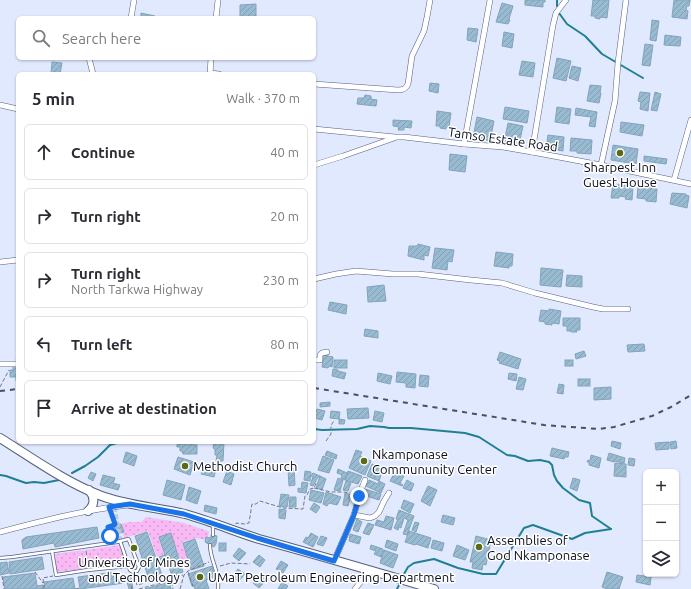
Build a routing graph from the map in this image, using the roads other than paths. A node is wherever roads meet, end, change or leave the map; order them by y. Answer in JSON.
{"nodes":[{"id":1,"x":134,"y":0,"type":"edge"},
{"id":2,"x":218,"y":0,"type":"edge"},
{"id":3,"x":430,"y":0,"type":"edge"},
{"id":4,"x":490,"y":0,"type":"edge"},
{"id":5,"x":566,"y":0,"type":"edge"},
{"id":6,"x":626,"y":0,"type":"edge"},
{"id":7,"x":131,"y":16,"type":"edge"},
{"id":8,"x":216,"y":16,"type":"edge"},
{"id":9,"x":90,"y":60,"type":"edge"},
{"id":10,"x":211,"y":60,"type":"edge"},
{"id":11,"x":92,"y":72,"type":"edge"},
{"id":12,"x":210,"y":72,"type":"edge"},
{"id":13,"x":316,"y":84,"type":"edge"},
{"id":14,"x":0,"y":105,"type":"edge"},
{"id":15,"x":16,"y":109,"type":"edge"},
{"id":16,"x":691,"y":120,"type":"edge"},
{"id":17,"x":316,"y":129,"type":"edge"},
{"id":18,"x":397,"y":137,"type":"junction"},
{"id":19,"x":464,"y":144,"type":"junction"},
{"id":20,"x":532,"y":152,"type":"junction"},
{"id":21,"x":316,"y":164,"type":"edge"},
{"id":22,"x":601,"y":165,"type":"junction"},
{"id":23,"x":674,"y":180,"type":"junction"},
{"id":24,"x":691,"y":184,"type":"edge"},
{"id":25,"x":16,"y":260,"type":"edge"},
{"id":26,"x":0,"y":262,"type":"edge"},
{"id":27,"x":316,"y":279,"type":"edge"},
{"id":28,"x":628,"y":309,"type":"dead end"},
{"id":29,"x":327,"y":352,"type":"dead end"},
{"id":30,"x":316,"y":360,"type":"edge"},
{"id":31,"x":0,"y":364,"type":"edge"},
{"id":32,"x":16,"y":364,"type":"edge"},
{"id":33,"x":0,"y":438,"type":"edge"},
{"id":34,"x":365,"y":480,"type":"dead end"},
{"id":35,"x":89,"y":490,"type":"junction"},
{"id":36,"x":389,"y":494,"type":"dead end"},
{"id":37,"x":130,"y":504,"type":"junction"},
{"id":38,"x":88,"y":511,"type":"junction"},
{"id":39,"x":354,"y":515,"type":"junction"},
{"id":40,"x":213,"y":523,"type":"junction"},
{"id":41,"x":0,"y":532,"type":"edge"},
{"id":42,"x":213,"y":535,"type":"dead end"},
{"id":43,"x":119,"y":541,"type":"junction"},
{"id":44,"x":210,"y":544,"type":"dead end"},
{"id":45,"x":52,"y":551,"type":"junction"},
{"id":46,"x":0,"y":558,"type":"edge"},
{"id":47,"x":334,"y":561,"type":"junction"},
{"id":48,"x":128,"y":566,"type":"junction"},
{"id":49,"x":370,"y":570,"type":"junction"},
{"id":50,"x":218,"y":589,"type":"edge"},
{"id":51,"x":355,"y":589,"type":"edge"},
{"id":52,"x":434,"y":589,"type":"edge"}],
"edges":[{"from":1,"to":7,"type":"street"},
{"from":2,"to":8,"type":"street"},
{"from":3,"to":13,"type":"street"},
{"from":4,"to":19,"type":"street"},
{"from":5,"to":20,"type":"street"},
{"from":6,"to":22,"type":"street"},
{"from":9,"to":11,"type":"street"},
{"from":10,"to":12,"type":"street"},
{"from":14,"to":15,"type":"street"},
{"from":16,"to":23,"type":"street"},
{"from":17,"to":18,"type":"street"},
{"from":18,"to":19,"type":"street","name":"Tamso Estate Road"},
{"from":18,"to":21,"type":"street","name":"Tamso Estate Road"},
{"from":19,"to":20,"type":"street","name":"Tamso Estate Road"},
{"from":20,"to":22,"type":"street","name":"Tamso Estate Road"},
{"from":22,"to":23,"type":"street","name":"Tamso Estate Road"},
{"from":23,"to":24,"type":"street","name":"Tamso Estate Road"},
{"from":25,"to":26,"type":"street"},
{"from":27,"to":28,"type":"street"},
{"from":29,"to":30,"type":"street"},
{"from":31,"to":32,"type":"street"},
{"from":33,"to":35,"type":"main road"},
{"from":34,"to":39,"type":"street"},
{"from":35,"to":37,"type":"main road"},
{"from":35,"to":38,"type":"main road"},
{"from":36,"to":39,"type":"street"},
{"from":37,"to":38,"type":"street"},
{"from":37,"to":40,"type":"main road"},
{"from":38,"to":41,"type":"street"},
{"from":39,"to":47,"type":"street"},
{"from":40,"to":42,"type":"lane"},
{"from":40,"to":47,"type":"main road"},
{"from":43,"to":45,"type":"lane"},
{"from":43,"to":48,"type":"lane"},
{"from":43,"to":48,"type":"lane"},
{"from":44,"to":50,"type":"lane"},
{"from":45,"to":46,"type":"lane"},
{"from":45,"to":48,"type":"lane"},
{"from":47,"to":49,"type":"main road"},
{"from":49,"to":51,"type":"street"},
{"from":49,"to":52,"type":"main road"}]}
